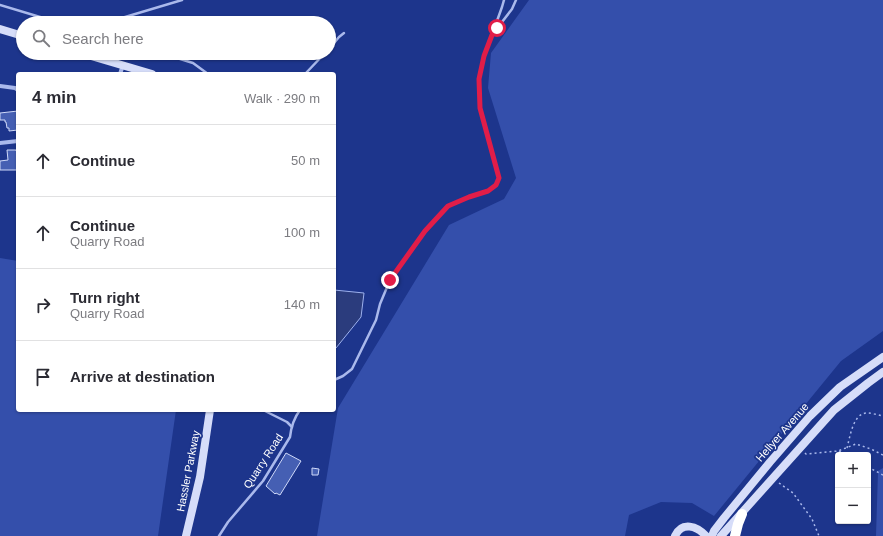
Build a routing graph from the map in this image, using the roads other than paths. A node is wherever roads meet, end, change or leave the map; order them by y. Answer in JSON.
{"nodes":[{"id":1,"x":182,"y":0,"type":"edge"},
{"id":2,"x":504,"y":0,"type":"edge"},
{"id":3,"x":516,"y":0,"type":"edge"},
{"id":4,"x":0,"y":5,"type":"edge"},
{"id":5,"x":37,"y":16,"type":"edge"},
{"id":6,"x":128,"y":16,"type":"edge"},
{"id":7,"x":0,"y":29,"type":"edge"},
{"id":8,"x":344,"y":33,"type":"dead end"},
{"id":9,"x":16,"y":34,"type":"edge"},
{"id":10,"x":492,"y":35,"type":"junction"},
{"id":11,"x":336,"y":41,"type":"edge"},
{"id":12,"x":106,"y":60,"type":"edge"},
{"id":13,"x":183,"y":60,"type":"edge"},
{"id":14,"x":318,"y":60,"type":"edge"},
{"id":15,"x":123,"y":65,"type":"junction"},
{"id":16,"x":121,"y":72,"type":"edge"},
{"id":17,"x":146,"y":72,"type":"edge"},
{"id":18,"x":205,"y":72,"type":"edge"},
{"id":19,"x":307,"y":72,"type":"edge"},
{"id":20,"x":0,"y":86,"type":"edge"},
{"id":21,"x":16,"y":89,"type":"edge"},
{"id":22,"x":16,"y":141,"type":"edge"},
{"id":23,"x":0,"y":142,"type":"edge"},
{"id":24,"x":883,"y":357,"type":"edge"},
{"id":25,"x":860,"y":372,"type":"junction"},
{"id":26,"x":883,"y":372,"type":"edge"},
{"id":27,"x":336,"y":379,"type":"edge"},
{"id":28,"x":868,"y":382,"type":"junction"},
{"id":29,"x":210,"y":412,"type":"edge"},
{"id":30,"x":267,"y":412,"type":"edge"},
{"id":31,"x":298,"y":412,"type":"edge"},
{"id":32,"x":292,"y":427,"type":"junction"},
{"id":33,"x":742,"y":514,"type":"junction"},
{"id":34,"x":186,"y":536,"type":"edge"},
{"id":35,"x":219,"y":536,"type":"edge"},
{"id":36,"x":675,"y":536,"type":"edge"},
{"id":37,"x":706,"y":536,"type":"edge"},
{"id":38,"x":712,"y":536,"type":"edge"},
{"id":39,"x":721,"y":536,"type":"edge"},
{"id":40,"x":735,"y":536,"type":"edge"}],
"edges":[{"from":1,"to":6,"type":"lane"},
{"from":2,"to":10,"type":"lane"},
{"from":3,"to":10,"type":"lane"},
{"from":4,"to":5,"type":"lane"},
{"from":7,"to":9,"type":"main road"},
{"from":8,"to":11,"type":"lane"},
{"from":10,"to":27,"type":"lane"},
{"from":12,"to":15,"type":"main road"},
{"from":13,"to":18,"type":"lane"},
{"from":14,"to":19,"type":"lane"},
{"from":15,"to":16,"type":"street"},
{"from":15,"to":17,"type":"main road"},
{"from":20,"to":21,"type":"street"},
{"from":22,"to":23,"type":"street"},
{"from":24,"to":25,"type":"main road","name":"Hellyer Avenue"},
{"from":25,"to":28,"type":"main road"},
{"from":25,"to":38,"type":"main road","name":"Hellyer Avenue"},
{"from":26,"to":28,"type":"main road"},
{"from":28,"to":33,"type":"main road"},
{"from":29,"to":34,"type":"main road","name":"Hassler Parkway"},
{"from":30,"to":32,"type":"lane"},
{"from":31,"to":32,"type":"lane","name":"Quarry Road"},
{"from":32,"to":35,"type":"lane","name":"Quarry Road"},
{"from":33,"to":39,"type":"main road"},
{"from":33,"to":40,"type":"highway"},
{"from":36,"to":37,"type":"main road"}]}
